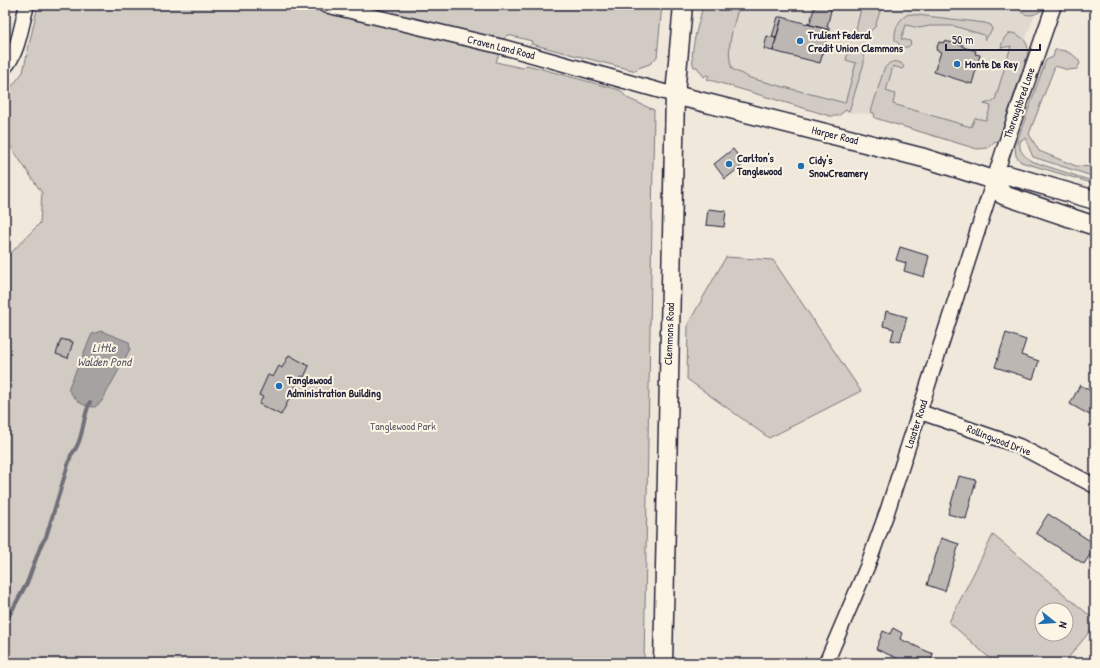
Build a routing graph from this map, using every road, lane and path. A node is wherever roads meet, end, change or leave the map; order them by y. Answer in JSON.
{"nodes":[{"id":1,"x":27,"y":5,"type":"edge"},
{"id":2,"x":325,"y":5,"type":"edge"},
{"id":3,"x":683,"y":5,"type":"edge"},
{"id":4,"x":1054,"y":5,"type":"edge"},
{"id":5,"x":5,"y":68,"type":"edge"},
{"id":6,"x":675,"y":95,"type":"junction"},
{"id":7,"x":994,"y":180,"type":"junction"},
{"id":8,"x":1095,"y":200,"type":"edge"},
{"id":9,"x":1095,"y":226,"type":"edge"},
{"id":10,"x":920,"y":412,"type":"junction"},
{"id":11,"x":1095,"y":486,"type":"edge"},
{"id":12,"x":663,"y":663,"type":"edge"},
{"id":13,"x":826,"y":663,"type":"edge"}],
"edges":[{"from":1,"to":5,"type":"street"},
{"from":2,"to":6,"type":"street","name":"Craven Land Road"},
{"from":3,"to":6,"type":"main road","name":"Clemmons Road"},
{"from":4,"to":7,"type":"street","name":"Thoroughbred Lane"},
{"from":6,"to":7,"type":"main road","name":"Harper Road"},
{"from":6,"to":12,"type":"main road","name":"Clemmons Road"},
{"from":7,"to":8,"type":"main road","name":"Harper Road"},
{"from":7,"to":9,"type":"main road"},
{"from":7,"to":10,"type":"street","name":"Lasater Road"},
{"from":10,"to":11,"type":"street","name":"Rollingwood Drive"},
{"from":10,"to":13,"type":"street","name":"Lasater Road"}]}
